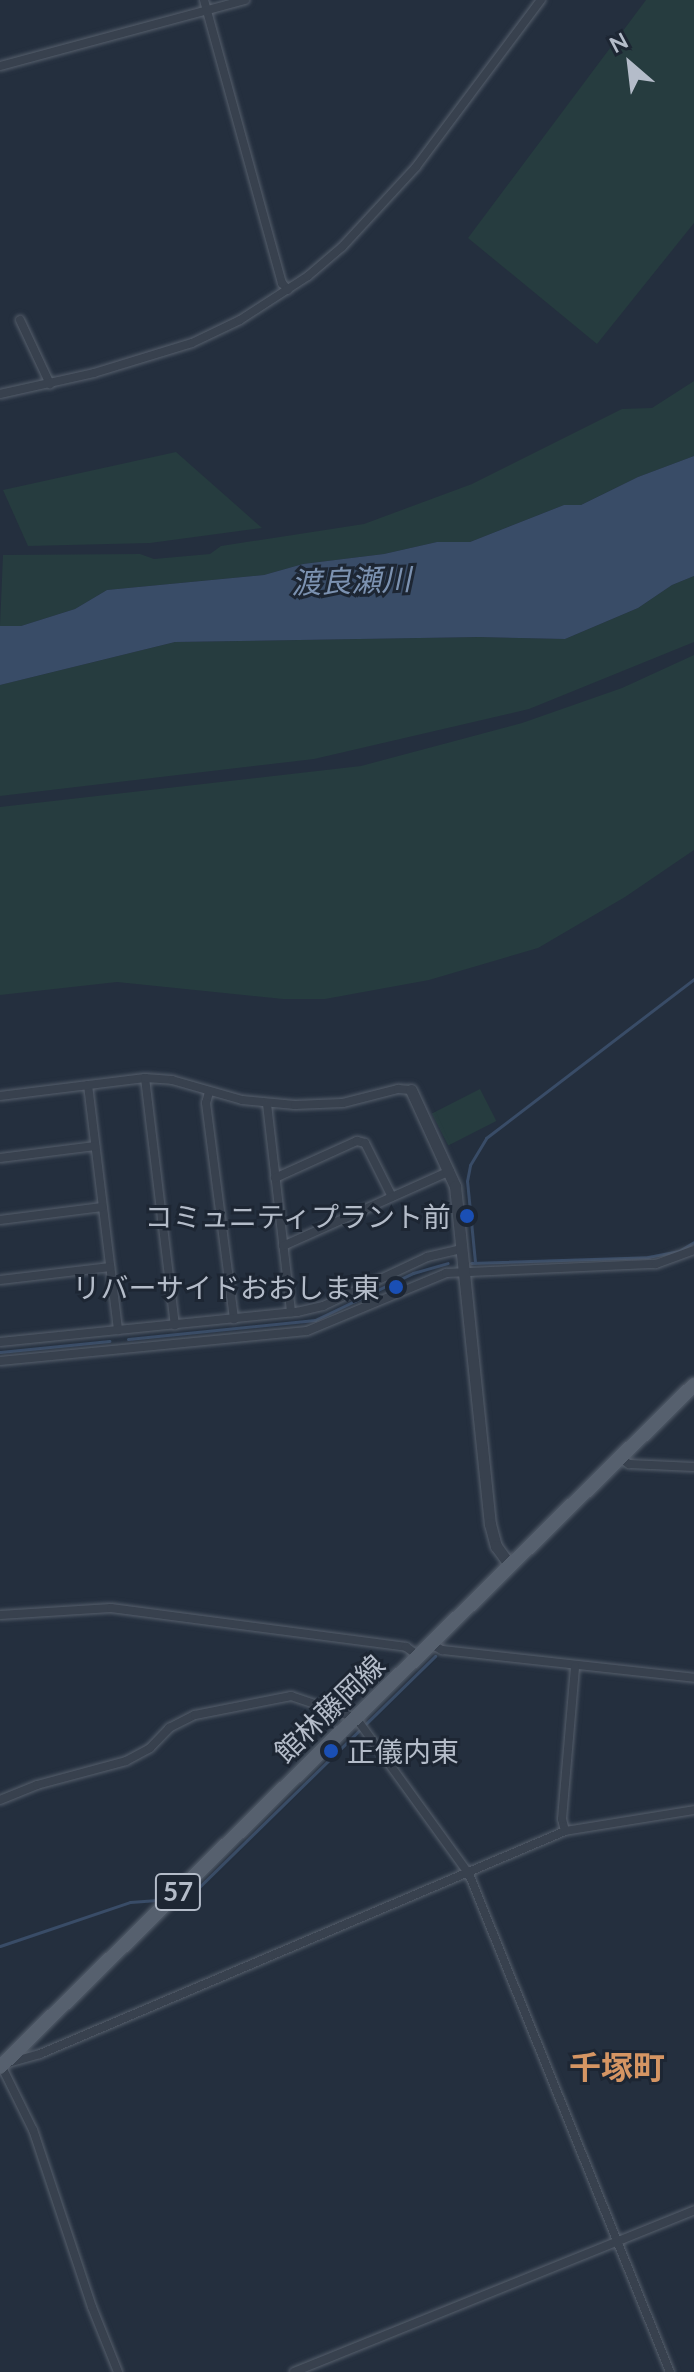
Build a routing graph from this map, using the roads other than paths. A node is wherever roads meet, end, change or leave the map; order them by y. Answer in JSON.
{"nodes":[{"id":1,"x":204,"y":0,"type":"edge"},
{"id":2,"x":245,"y":0,"type":"edge"},
{"id":3,"x":541,"y":0,"type":"edge"},
{"id":4,"x":207,"y":10,"type":"junction"},
{"id":5,"x":0,"y":66,"type":"edge"},
{"id":6,"x":288,"y":290,"type":"junction"},
{"id":7,"x":20,"y":320,"type":"dead end"},
{"id":8,"x":50,"y":384,"type":"junction"},
{"id":9,"x":0,"y":394,"type":"edge"},
{"id":10,"x":145,"y":1078,"type":"junction"},
{"id":11,"x":88,"y":1085,"type":"junction"},
{"id":12,"x":411,"y":1090,"type":"joint"},
{"id":13,"x":209,"y":1092,"type":"junction"},
{"id":14,"x":0,"y":1096,"type":"edge"},
{"id":15,"x":267,"y":1104,"type":"junction"},
{"id":16,"x":95,"y":1146,"type":"junction"},
{"id":17,"x":0,"y":1158,"type":"edge"},
{"id":18,"x":450,"y":1171,"type":"junction"},
{"id":19,"x":275,"y":1178,"type":"junction"},
{"id":20,"x":392,"y":1197,"type":"junction"},
{"id":21,"x":102,"y":1207,"type":"junction"},
{"id":22,"x":0,"y":1220,"type":"edge"},
{"id":23,"x":283,"y":1246,"type":"junction"},
{"id":24,"x":463,"y":1249,"type":"junction"},
{"id":25,"x":694,"y":1250,"type":"edge"},
{"id":26,"x":110,"y":1267,"type":"junction"},
{"id":27,"x":465,"y":1271,"type":"junction"},
{"id":28,"x":0,"y":1280,"type":"edge"},
{"id":29,"x":291,"y":1313,"type":"junction"},
{"id":30,"x":234,"y":1319,"type":"junction"},
{"id":31,"x":175,"y":1325,"type":"junction"},
{"id":32,"x":118,"y":1330,"type":"junction"},
{"id":33,"x":0,"y":1342,"type":"edge"},
{"id":34,"x":0,"y":1361,"type":"edge"},
{"id":35,"x":694,"y":1385,"type":"edge"},
{"id":36,"x":620,"y":1458,"type":"junction"},
{"id":37,"x":694,"y":1467,"type":"edge"},
{"id":38,"x":510,"y":1565,"type":"junction"},
{"id":39,"x":0,"y":1615,"type":"edge"},
{"id":40,"x":431,"y":1644,"type":"junction"},
{"id":41,"x":419,"y":1656,"type":"junction"},
{"id":42,"x":575,"y":1667,"type":"junction"},
{"id":43,"x":694,"y":1678,"type":"edge"},
{"id":44,"x":356,"y":1718,"type":"junction"},
{"id":45,"x":0,"y":1800,"type":"edge"},
{"id":46,"x":694,"y":1810,"type":"edge"},
{"id":47,"x":565,"y":1831,"type":"junction"},
{"id":48,"x":469,"y":1874,"type":"junction"},
{"id":49,"x":0,"y":2066,"type":"edge"},
{"id":50,"x":694,"y":2210,"type":"edge"},
{"id":51,"x":617,"y":2242,"type":"junction"},
{"id":52,"x":299,"y":2371,"type":"edge"},
{"id":53,"x":118,"y":2372,"type":"edge"},
{"id":54,"x":670,"y":2372,"type":"edge"}],
"edges":[{"from":1,"to":4,"type":"street"},
{"from":2,"to":4,"type":"street"},
{"from":3,"to":6,"type":"street"},
{"from":4,"to":5,"type":"street"},
{"from":4,"to":6,"type":"street"},
{"from":6,"to":8,"type":"street"},
{"from":7,"to":8,"type":"street"},
{"from":8,"to":9,"type":"street"},
{"from":10,"to":11,"type":"street"},
{"from":10,"to":13,"type":"street"},
{"from":10,"to":31,"type":"street"},
{"from":11,"to":14,"type":"street"},
{"from":11,"to":16,"type":"street"},
{"from":12,"to":15,"type":"street"},
{"from":12,"to":18,"type":"street"},
{"from":13,"to":15,"type":"street"},
{"from":13,"to":30,"type":"street"},
{"from":15,"to":19,"type":"street"},
{"from":16,"to":17,"type":"street"},
{"from":16,"to":21,"type":"street"},
{"from":18,"to":20,"type":"street"},
{"from":18,"to":24,"type":"street"},
{"from":19,"to":20,"type":"street"},
{"from":19,"to":23,"type":"street"},
{"from":20,"to":23,"type":"street"},
{"from":21,"to":22,"type":"street"},
{"from":21,"to":26,"type":"street"},
{"from":23,"to":29,"type":"street"},
{"from":24,"to":27,"type":"street"},
{"from":24,"to":29,"type":"street"},
{"from":25,"to":27,"type":"street"},
{"from":26,"to":28,"type":"street"},
{"from":26,"to":32,"type":"street"},
{"from":27,"to":34,"type":"street"},
{"from":27,"to":38,"type":"street"},
{"from":29,"to":30,"type":"street"},
{"from":30,"to":31,"type":"street"},
{"from":31,"to":32,"type":"street"},
{"from":32,"to":33,"type":"street"},
{"from":35,"to":36,"type":"main road","name":"館林藤岡線","number":"57"},
{"from":36,"to":37,"type":"street"},
{"from":36,"to":38,"type":"main road","name":"館林藤岡線","number":"57"},
{"from":38,"to":40,"type":"main road","name":"館林藤岡線","number":"57"},
{"from":39,"to":41,"type":"street"},
{"from":40,"to":41,"type":"main road","name":"館林藤岡線","number":"57"},
{"from":40,"to":42,"type":"street"},
{"from":41,"to":44,"type":"main road","name":"館林藤岡線","number":"57"},
{"from":42,"to":43,"type":"street"},
{"from":42,"to":47,"type":"street"},
{"from":44,"to":45,"type":"street"},
{"from":44,"to":48,"type":"street"},
{"from":44,"to":49,"type":"main road","name":"館林藤岡線","number":"57"},
{"from":46,"to":47,"type":"street"},
{"from":47,"to":48,"type":"street"},
{"from":48,"to":49,"type":"street"},
{"from":48,"to":51,"type":"street"},
{"from":49,"to":53,"type":"street"},
{"from":50,"to":51,"type":"street"},
{"from":51,"to":52,"type":"street"},
{"from":51,"to":54,"type":"street"}]}
